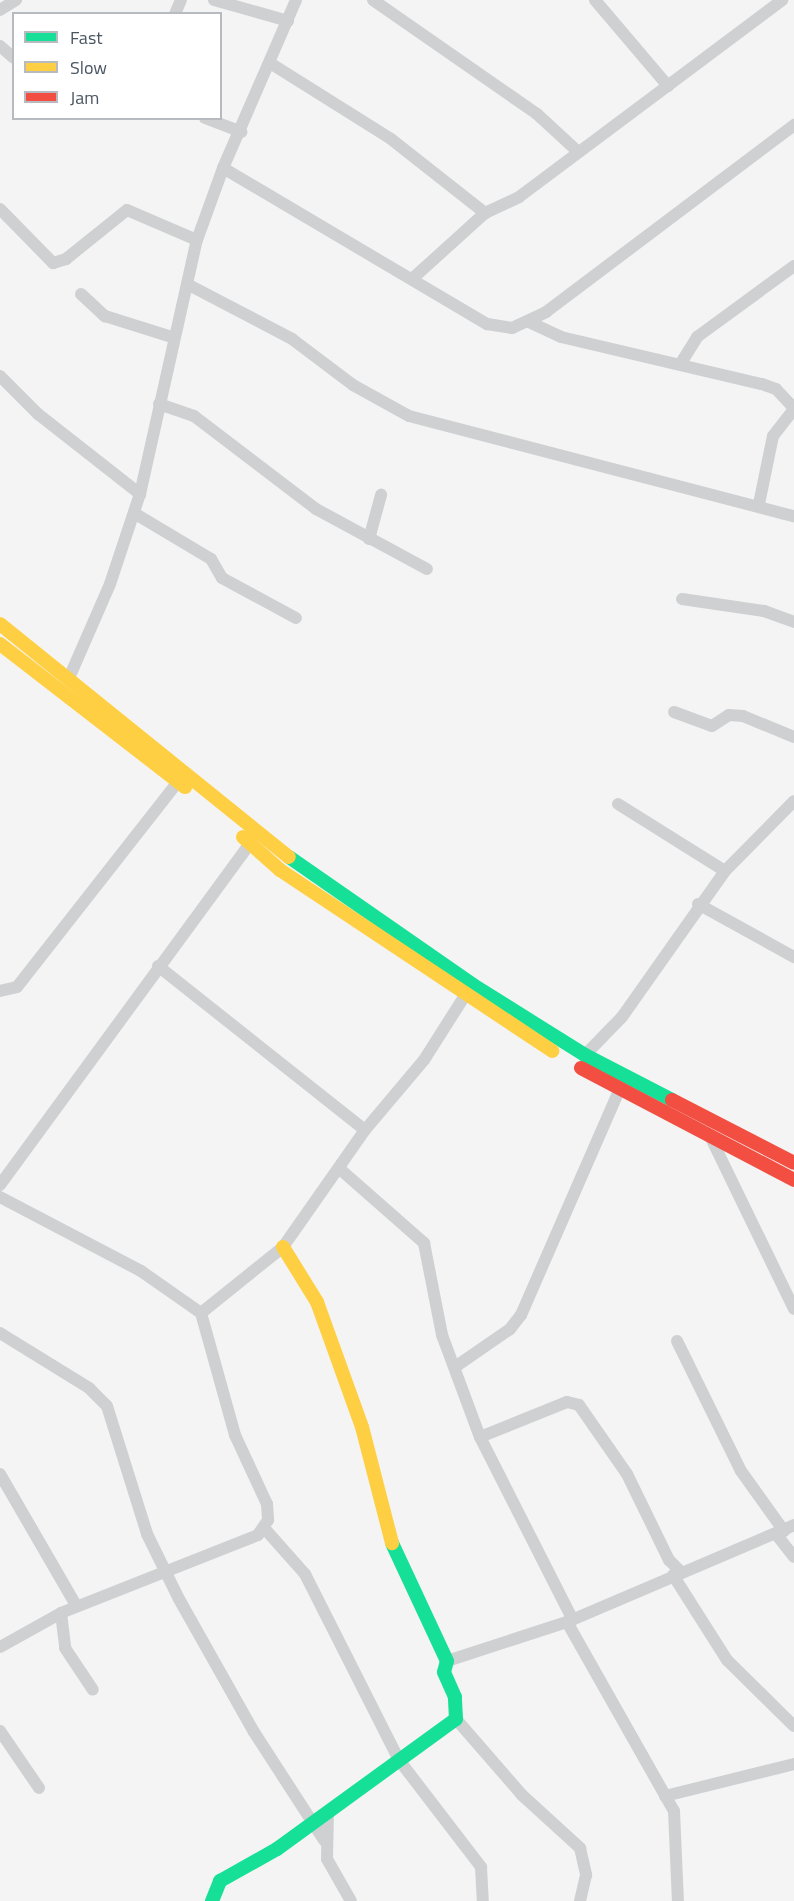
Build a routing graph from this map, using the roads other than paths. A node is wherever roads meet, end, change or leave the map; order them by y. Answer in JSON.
{"nodes":[{"id":1,"x":16,"y":0,"type":"edge"},
{"id":2,"x":214,"y":0,"type":"edge"},
{"id":3,"x":296,"y":0,"type":"edge"},
{"id":4,"x":373,"y":0,"type":"edge"},
{"id":5,"x":595,"y":0,"type":"edge"},
{"id":6,"x":782,"y":0,"type":"edge"},
{"id":7,"x":0,"y":10,"type":"edge"},
{"id":8,"x":288,"y":21,"type":"junction"},
{"id":9,"x":0,"y":46,"type":"edge"},
{"id":10,"x":12,"y":56,"type":"edge"},
{"id":11,"x":270,"y":63,"type":"junction"},
{"id":12,"x":668,"y":86,"type":"junction"},
{"id":13,"x":210,"y":120,"type":"edge"},
{"id":14,"x":794,"y":125,"type":"edge"},
{"id":15,"x":241,"y":132,"type":"junction"},
{"id":16,"x":576,"y":150,"type":"junction"},
{"id":17,"x":223,"y":168,"type":"junction"},
{"id":18,"x":0,"y":209,"type":"edge"},
{"id":19,"x":485,"y":213,"type":"junction"},
{"id":20,"x":198,"y":240,"type":"junction"},
{"id":21,"x":794,"y":266,"type":"edge"},
{"id":22,"x":412,"y":279,"type":"junction"},
{"id":23,"x":186,"y":284,"type":"junction"},
{"id":24,"x":81,"y":294,"type":"dead end"},
{"id":25,"x":529,"y":322,"type":"junction"},
{"id":26,"x":171,"y":337,"type":"junction"},
{"id":27,"x":681,"y":363,"type":"junction"},
{"id":28,"x":0,"y":376,"type":"edge"},
{"id":29,"x":159,"y":404,"type":"junction"},
{"id":30,"x":794,"y":408,"type":"edge"},
{"id":31,"x":140,"y":494,"type":"junction"},
{"id":32,"x":381,"y":495,"type":"dead end"},
{"id":33,"x":759,"y":504,"type":"junction"},
{"id":34,"x":134,"y":513,"type":"junction"},
{"id":35,"x":794,"y":516,"type":"edge"},
{"id":36,"x":369,"y":539,"type":"junction"},
{"id":37,"x":428,"y":569,"type":"dead end"},
{"id":38,"x":682,"y":599,"type":"dead end"},
{"id":39,"x":296,"y":618,"type":"dead end"},
{"id":40,"x":794,"y":622,"type":"edge"},
{"id":41,"x":0,"y":624,"type":"edge"},
{"id":42,"x":0,"y":644,"type":"edge"},
{"id":43,"x":69,"y":678,"type":"junction"},
{"id":44,"x":674,"y":712,"type":"dead end"},
{"id":45,"x":794,"y":737,"type":"edge"},
{"id":46,"x":178,"y":782,"type":"junction"},
{"id":47,"x":794,"y":801,"type":"edge"},
{"id":48,"x":618,"y":804,"type":"dead end"},
{"id":49,"x":250,"y":843,"type":"junction"},
{"id":50,"x":725,"y":871,"type":"junction"},
{"id":51,"x":698,"y":904,"type":"junction"},
{"id":52,"x":794,"y":957,"type":"edge"},
{"id":53,"x":158,"y":966,"type":"junction"},
{"id":54,"x":0,"y":991,"type":"edge"},
{"id":55,"x":464,"y":997,"type":"junction"},
{"id":56,"x":585,"y":1055,"type":"junction"},
{"id":57,"x":619,"y":1091,"type":"junction"},
{"id":58,"x":365,"y":1130,"type":"junction"},
{"id":59,"x":710,"y":1135,"type":"junction"},
{"id":60,"x":794,"y":1163,"type":"edge"},
{"id":61,"x":341,"y":1170,"type":"junction"},
{"id":62,"x":794,"y":1180,"type":"edge"},
{"id":63,"x":0,"y":1185,"type":"edge"},
{"id":64,"x":0,"y":1197,"type":"edge"},
{"id":65,"x":284,"y":1247,"type":"junction"},
{"id":66,"x":794,"y":1309,"type":"edge"},
{"id":67,"x":201,"y":1313,"type":"junction"},
{"id":68,"x":0,"y":1333,"type":"edge"},
{"id":69,"x":677,"y":1341,"type":"dead end"},
{"id":70,"x":455,"y":1367,"type":"junction"},
{"id":71,"x":480,"y":1437,"type":"junction"},
{"id":72,"x":0,"y":1474,"type":"edge"},
{"id":73,"x":265,"y":1529,"type":"junction"},
{"id":74,"x":784,"y":1530,"type":"edge"},
{"id":75,"x":794,"y":1557,"type":"edge"},
{"id":76,"x":167,"y":1573,"type":"junction"},
{"id":77,"x":677,"y":1574,"type":"junction"},
{"id":78,"x":76,"y":1605,"type":"junction"},
{"id":79,"x":61,"y":1613,"type":"junction"},
{"id":80,"x":570,"y":1621,"type":"junction"},
{"id":81,"x":0,"y":1647,"type":"edge"},
{"id":82,"x":447,"y":1661,"type":"junction"},
{"id":83,"x":93,"y":1690,"type":"dead end"},
{"id":84,"x":456,"y":1719,"type":"junction"},
{"id":85,"x":794,"y":1726,"type":"edge"},
{"id":86,"x":0,"y":1731,"type":"edge"},
{"id":87,"x":399,"y":1760,"type":"junction"},
{"id":88,"x":794,"y":1764,"type":"edge"},
{"id":89,"x":39,"y":1788,"type":"dead end"},
{"id":90,"x":665,"y":1796,"type":"junction"},
{"id":91,"x":328,"y":1811,"type":"junction"},
{"id":92,"x":311,"y":1822,"type":"junction"},
{"id":93,"x":324,"y":1840,"type":"junction"},
{"id":94,"x":212,"y":1901,"type":"edge"},
{"id":95,"x":351,"y":1901,"type":"edge"},
{"id":96,"x":483,"y":1901,"type":"edge"},
{"id":97,"x":580,"y":1901,"type":"edge"},
{"id":98,"x":678,"y":1901,"type":"edge"}],
"edges":[{"from":1,"to":7,"type":"street"},
{"from":2,"to":8,"type":"street"},
{"from":3,"to":8,"type":"street"},
{"from":4,"to":16,"type":"street"},
{"from":5,"to":12,"type":"street"},
{"from":6,"to":12,"type":"street"},
{"from":8,"to":11,"type":"street"},
{"from":9,"to":10,"type":"street"},
{"from":11,"to":15,"type":"street"},
{"from":11,"to":19,"type":"street"},
{"from":12,"to":16,"type":"street"},
{"from":13,"to":15,"type":"street"},
{"from":14,"to":25,"type":"street"},
{"from":15,"to":17,"type":"street"},
{"from":16,"to":19,"type":"street"},
{"from":17,"to":20,"type":"street"},
{"from":17,"to":22,"type":"street"},
{"from":18,"to":20,"type":"street"},
{"from":19,"to":22,"type":"street"},
{"from":20,"to":23,"type":"street"},
{"from":21,"to":27,"type":"street"},
{"from":22,"to":25,"type":"street"},
{"from":23,"to":26,"type":"street"},
{"from":23,"to":33,"type":"street"},
{"from":24,"to":26,"type":"street"},
{"from":25,"to":27,"type":"street"},
{"from":26,"to":29,"type":"street"},
{"from":27,"to":30,"type":"street"},
{"from":28,"to":31,"type":"street"},
{"from":29,"to":31,"type":"street"},
{"from":29,"to":36,"type":"street"},
{"from":30,"to":33,"type":"street"},
{"from":31,"to":34,"type":"street"},
{"from":32,"to":36,"type":"street"},
{"from":33,"to":35,"type":"street"},
{"from":34,"to":39,"type":"street"},
{"from":34,"to":43,"type":"street"},
{"from":36,"to":37,"type":"street"},
{"from":38,"to":40,"type":"street"},
{"from":41,"to":43,"type":"main road"},
{"from":42,"to":46,"type":"main road"},
{"from":43,"to":56,"type":"main road"},
{"from":44,"to":45,"type":"street"},
{"from":46,"to":49,"type":"main road"},
{"from":46,"to":54,"type":"street"},
{"from":47,"to":50,"type":"street"},
{"from":48,"to":50,"type":"street"},
{"from":49,"to":53,"type":"street"},
{"from":49,"to":55,"type":"main road"},
{"from":50,"to":51,"type":"street"},
{"from":51,"to":52,"type":"street"},
{"from":51,"to":56,"type":"street"},
{"from":53,"to":58,"type":"street"},
{"from":53,"to":63,"type":"street"},
{"from":55,"to":57,"type":"main road"},
{"from":55,"to":58,"type":"street"},
{"from":56,"to":60,"type":"main road"},
{"from":57,"to":59,"type":"main road"},
{"from":57,"to":70,"type":"street"},
{"from":58,"to":61,"type":"street"},
{"from":59,"to":62,"type":"main road"},
{"from":59,"to":66,"type":"street"},
{"from":61,"to":65,"type":"street"},
{"from":61,"to":70,"type":"street"},
{"from":64,"to":67,"type":"street"},
{"from":65,"to":67,"type":"street"},
{"from":65,"to":82,"type":"main road"},
{"from":67,"to":73,"type":"street"},
{"from":68,"to":76,"type":"street"},
{"from":69,"to":74,"type":"street"},
{"from":70,"to":71,"type":"street"},
{"from":71,"to":77,"type":"street"},
{"from":71,"to":80,"type":"street"},
{"from":72,"to":78,"type":"street"},
{"from":73,"to":76,"type":"street"},
{"from":73,"to":87,"type":"street"},
{"from":74,"to":75,"type":"street"},
{"from":74,"to":77,"type":"street"},
{"from":76,"to":78,"type":"street"},
{"from":76,"to":92,"type":"street"},
{"from":77,"to":80,"type":"street"},
{"from":77,"to":85,"type":"street"},
{"from":78,"to":79,"type":"street"},
{"from":79,"to":81,"type":"street"},
{"from":79,"to":83,"type":"street"},
{"from":80,"to":82,"type":"street"},
{"from":80,"to":90,"type":"street"},
{"from":82,"to":84,"type":"main road"},
{"from":84,"to":87,"type":"main road"},
{"from":84,"to":97,"type":"street"},
{"from":86,"to":89,"type":"street"},
{"from":87,"to":91,"type":"main road"},
{"from":87,"to":96,"type":"street"},
{"from":88,"to":90,"type":"street"},
{"from":90,"to":98,"type":"street"},
{"from":91,"to":92,"type":"main road"},
{"from":91,"to":93,"type":"street"},
{"from":92,"to":93,"type":"street"},
{"from":92,"to":94,"type":"main road"},
{"from":93,"to":95,"type":"street"}]}
